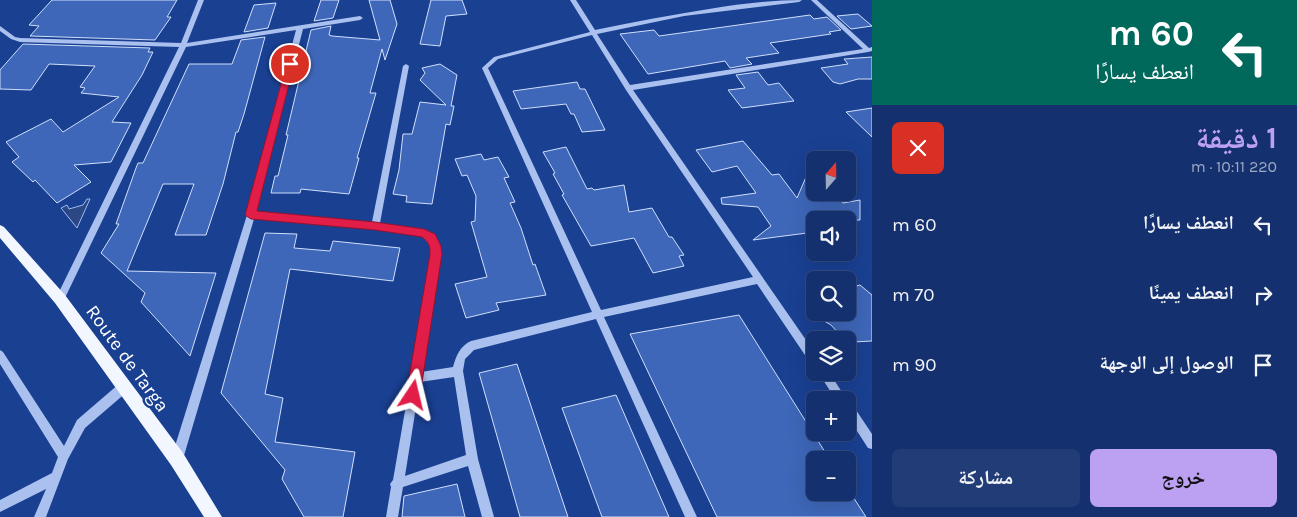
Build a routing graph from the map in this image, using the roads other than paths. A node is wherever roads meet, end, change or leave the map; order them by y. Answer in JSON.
{"nodes":[{"id":1,"x":200,"y":0,"type":"edge"},
{"id":2,"x":573,"y":0,"type":"edge"},
{"id":3,"x":799,"y":0,"type":"edge"},
{"id":4,"x":814,"y":0,"type":"edge"},
{"id":5,"x":360,"y":18,"type":"dead end"},
{"id":6,"x":300,"y":27,"type":"junction"},
{"id":7,"x":0,"y":28,"type":"edge"},
{"id":8,"x":592,"y":32,"type":"junction"},
{"id":9,"x":184,"y":45,"type":"junction"},
{"id":10,"x":870,"y":49,"type":"edge"},
{"id":11,"x":406,"y":66,"type":"dead end"},
{"id":12,"x":628,"y":88,"type":"junction"},
{"id":13,"x":251,"y":215,"type":"junction"},
{"id":14,"x":375,"y":226,"type":"junction"},
{"id":15,"x":0,"y":230,"type":"edge"},
{"id":16,"x":759,"y":280,"type":"junction"},
{"id":17,"x":60,"y":299,"type":"junction"},
{"id":18,"x":600,"y":314,"type":"junction"},
{"id":19,"x":806,"y":349,"type":"edge"},
{"id":20,"x":0,"y":355,"type":"edge"},
{"id":21,"x":458,"y":371,"type":"junction"},
{"id":22,"x":416,"y":378,"type":"junction"},
{"id":23,"x":124,"y":386,"type":"junction"},
{"id":24,"x":856,"y":420,"type":"edge"},
{"id":25,"x":872,"y":444,"type":"edge"},
{"id":26,"x":64,"y":456,"type":"junction"},
{"id":27,"x":177,"y":459,"type":"junction"},
{"id":28,"x":472,"y":459,"type":"junction"},
{"id":29,"x":56,"y":476,"type":"junction"},
{"id":30,"x":396,"y":484,"type":"junction"},
{"id":31,"x":0,"y":506,"type":"edge"},
{"id":32,"x":40,"y":517,"type":"edge"},
{"id":33,"x":214,"y":517,"type":"edge"},
{"id":34,"x":392,"y":517,"type":"edge"},
{"id":35,"x":488,"y":517,"type":"edge"},
{"id":36,"x":691,"y":517,"type":"edge"}],
"edges":[{"from":1,"to":9,"type":"street"},
{"from":2,"to":8,"type":"street"},
{"from":3,"to":8,"type":"street"},
{"from":4,"to":10,"type":"street"},
{"from":5,"to":6,"type":"street"},
{"from":6,"to":9,"type":"street"},
{"from":6,"to":13,"type":"street"},
{"from":7,"to":9,"type":"street"},
{"from":8,"to":12,"type":"street"},
{"from":8,"to":18,"type":"street"},
{"from":9,"to":17,"type":"street"},
{"from":10,"to":12,"type":"street"},
{"from":11,"to":14,"type":"street"},
{"from":12,"to":16,"type":"street"},
{"from":13,"to":14,"type":"street"},
{"from":13,"to":27,"type":"street"},
{"from":14,"to":22,"type":"street"},
{"from":15,"to":17,"type":"main road","name":"Route de Targa"},
{"from":16,"to":18,"type":"street"},
{"from":16,"to":19,"type":"street"},
{"from":17,"to":23,"type":"main road","name":"Route de Targa"},
{"from":18,"to":21,"type":"street"},
{"from":18,"to":36,"type":"street"},
{"from":20,"to":26,"type":"street"},
{"from":21,"to":22,"type":"street"},
{"from":21,"to":28,"type":"street"},
{"from":22,"to":30,"type":"street"},
{"from":23,"to":26,"type":"street"},
{"from":23,"to":27,"type":"main road","name":"Route de Targa"},
{"from":24,"to":25,"type":"street"},
{"from":26,"to":29,"type":"street"},
{"from":27,"to":33,"type":"main road","name":"Route de Targa"},
{"from":28,"to":30,"type":"street"},
{"from":28,"to":35,"type":"street"},
{"from":29,"to":31,"type":"street"},
{"from":29,"to":32,"type":"street"},
{"from":30,"to":34,"type":"street"}]}
